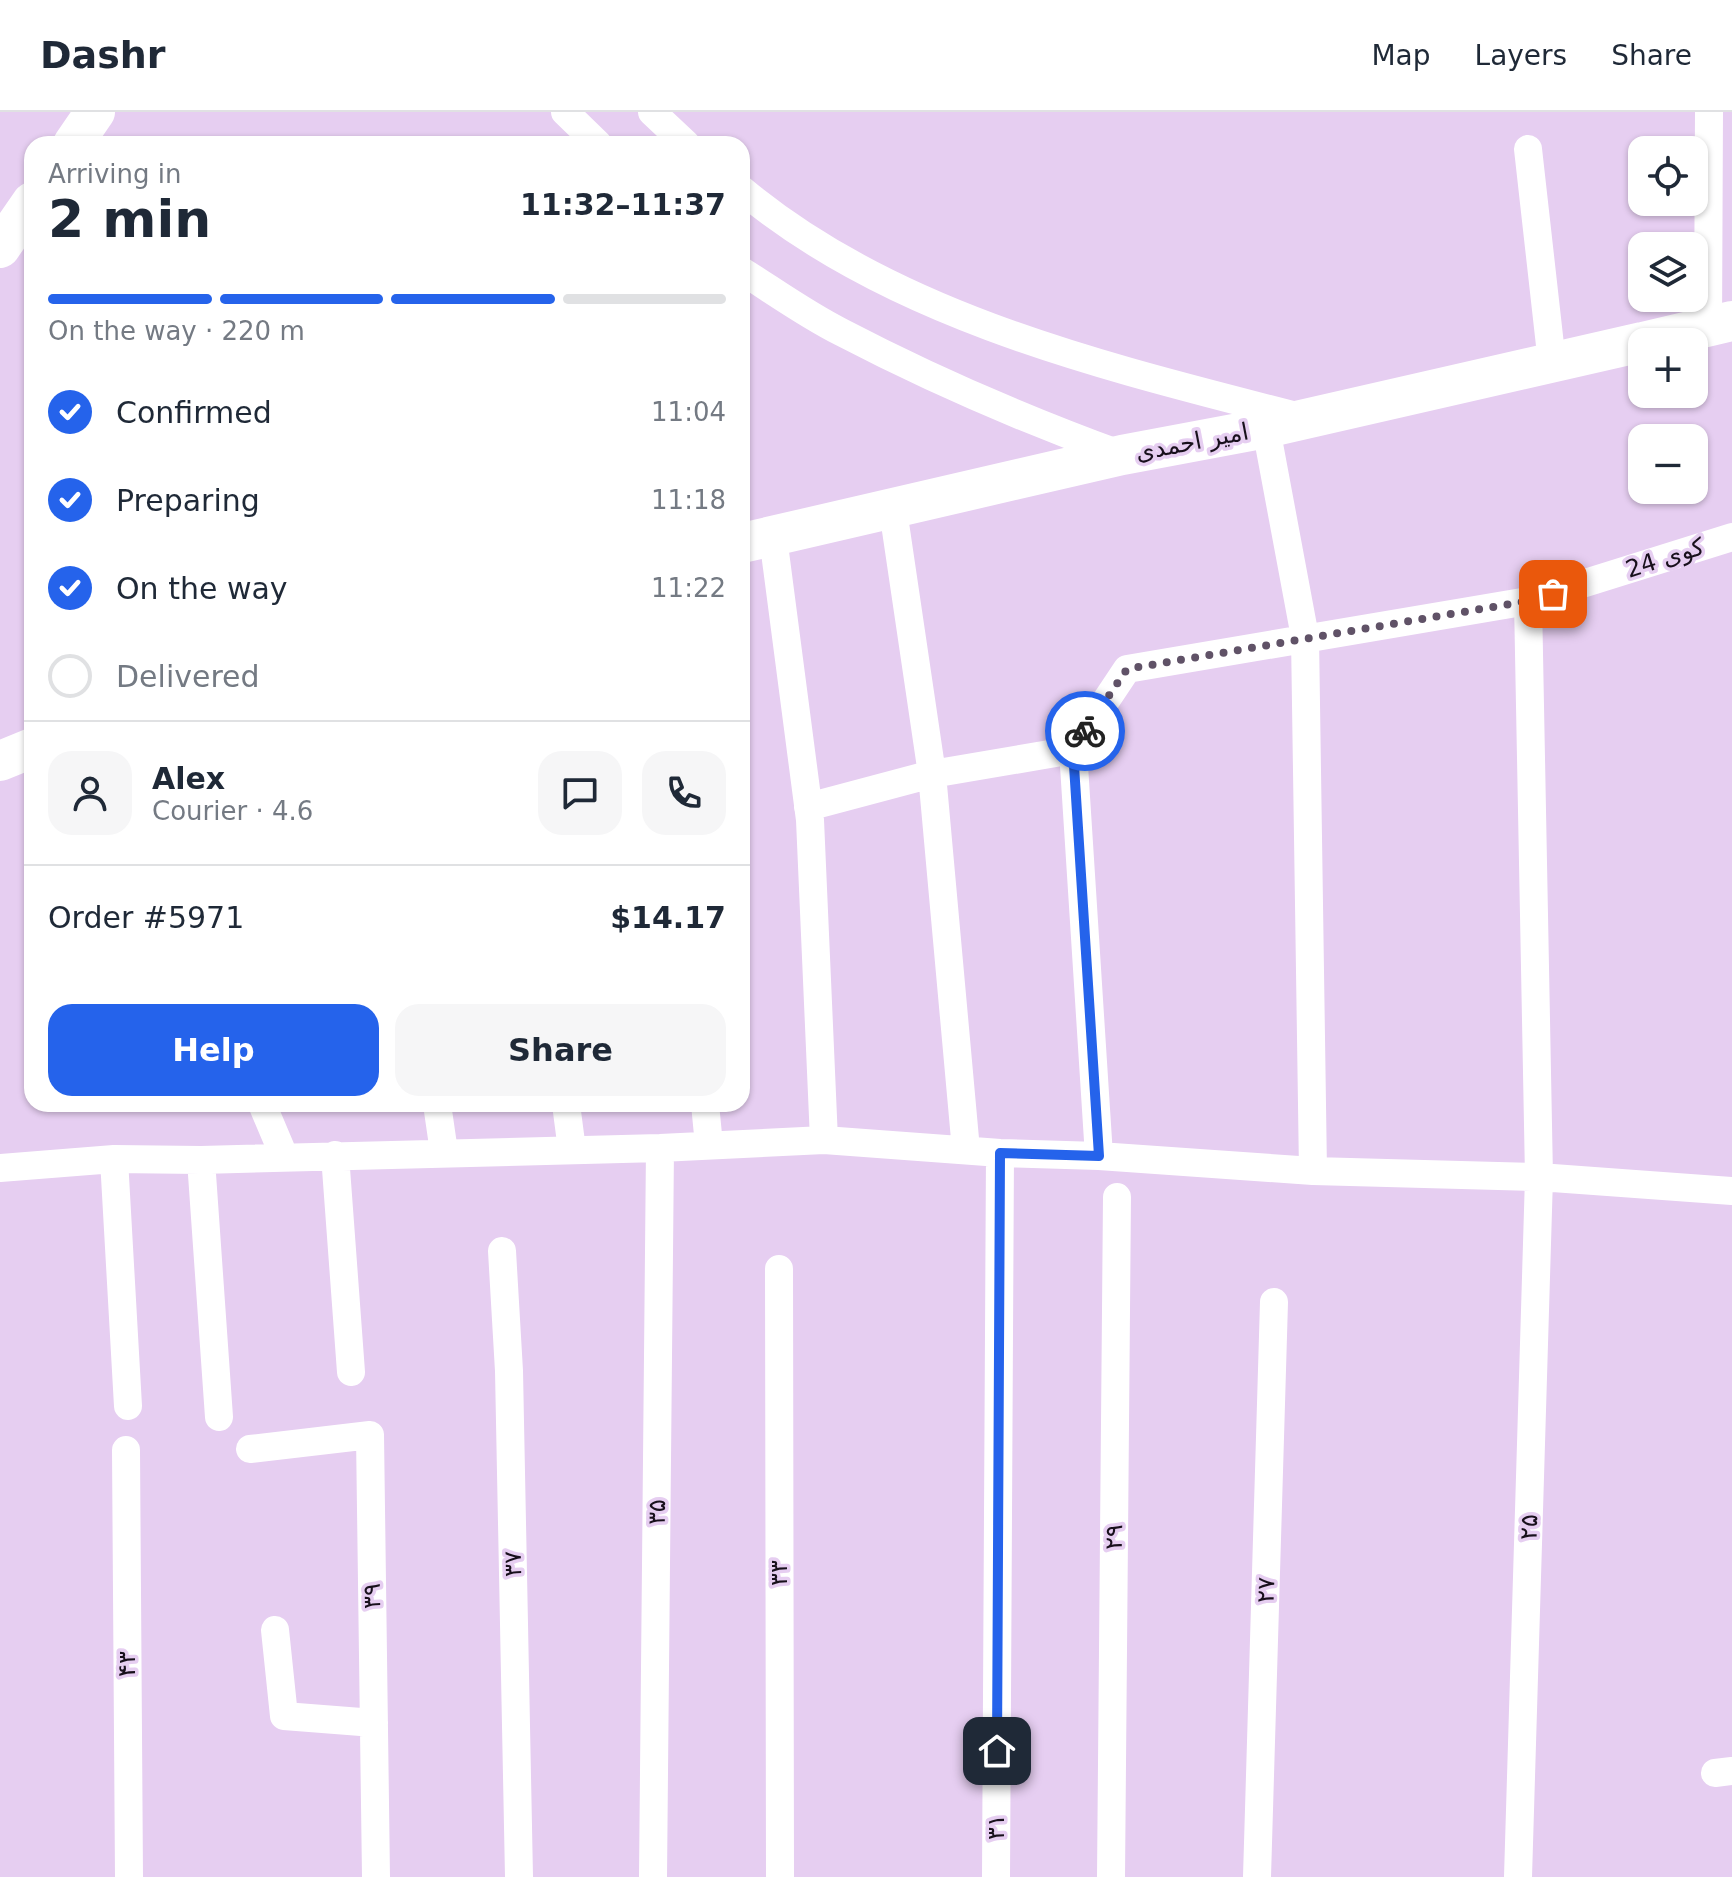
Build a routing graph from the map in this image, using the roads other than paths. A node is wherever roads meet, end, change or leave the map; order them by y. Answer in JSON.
{"nodes":[{"id":1,"x":95,"y":112,"type":"edge"},
{"id":2,"x":565,"y":112,"type":"edge"},
{"id":3,"x":652,"y":112,"type":"edge"},
{"id":4,"x":1709,"y":112,"type":"edge"},
{"id":5,"x":78,"y":136,"type":"edge"},
{"id":6,"x":590,"y":136,"type":"edge"},
{"id":7,"x":678,"y":136,"type":"edge"},
{"id":8,"x":1528,"y":149,"type":"dead end"},
{"id":9,"x":750,"y":196,"type":"edge"},
{"id":10,"x":24,"y":214,"type":"edge"},
{"id":11,"x":0,"y":248,"type":"edge"},
{"id":12,"x":750,"y":276,"type":"edge"},
{"id":13,"x":1720,"y":324,"type":"edge"},
{"id":14,"x":1628,"y":345,"type":"edge"},
{"id":15,"x":1552,"y":363,"type":"junction"},
{"id":16,"x":1304,"y":418,"type":"junction"},
{"id":17,"x":1266,"y":428,"type":"junction"},
{"id":18,"x":1122,"y":455,"type":"junction"},
{"id":19,"x":893,"y":510,"type":"junction"},
{"id":20,"x":1732,"y":537,"type":"edge"},
{"id":21,"x":757,"y":540,"type":"edge"},
{"id":22,"x":1528,"y":601,"type":"junction"},
{"id":23,"x":1305,"y":637,"type":"junction"},
{"id":24,"x":1073,"y":750,"type":"junction"},
{"id":25,"x":24,"y":751,"type":"edge"},
{"id":26,"x":0,"y":761,"type":"edge"},
{"id":27,"x":932,"y":774,"type":"junction"},
{"id":28,"x":808,"y":807,"type":"junction"},
{"id":29,"x":265,"y":1112,"type":"edge"},
{"id":30,"x":438,"y":1112,"type":"edge"},
{"id":31,"x":567,"y":1112,"type":"edge"},
{"id":32,"x":706,"y":1112,"type":"edge"},
{"id":33,"x":824,"y":1140,"type":"junction"},
{"id":34,"x":709,"y":1145,"type":"junction"},
{"id":35,"x":660,"y":1148,"type":"junction"},
{"id":36,"x":572,"y":1150,"type":"junction"},
{"id":37,"x":966,"y":1150,"type":"junction"},
{"id":38,"x":444,"y":1152,"type":"junction"},
{"id":39,"x":1000,"y":1153,"type":"junction"},
{"id":40,"x":335,"y":1155,"type":"junction"},
{"id":41,"x":284,"y":1156,"type":"junction"},
{"id":42,"x":1099,"y":1156,"type":"junction"},
{"id":43,"x":114,"y":1159,"type":"junction"},
{"id":44,"x":201,"y":1160,"type":"junction"},
{"id":45,"x":0,"y":1168,"type":"edge"},
{"id":46,"x":1313,"y":1171,"type":"junction"},
{"id":47,"x":1539,"y":1177,"type":"junction"},
{"id":48,"x":1732,"y":1191,"type":"edge"},
{"id":49,"x":1117,"y":1197,"type":"dead end"},
{"id":50,"x":502,"y":1251,"type":"dead end"},
{"id":51,"x":779,"y":1269,"type":"dead end"},
{"id":52,"x":1274,"y":1302,"type":"dead end"},
{"id":53,"x":351,"y":1372,"type":"dead end"},
{"id":54,"x":128,"y":1406,"type":"dead end"},
{"id":55,"x":219,"y":1417,"type":"dead end"},
{"id":56,"x":250,"y":1449,"type":"dead end"},
{"id":57,"x":126,"y":1450,"type":"dead end"},
{"id":58,"x":275,"y":1630,"type":"dead end"},
{"id":59,"x":374,"y":1723,"type":"junction"},
{"id":60,"x":129,"y":1877,"type":"edge"},
{"id":61,"x":376,"y":1877,"type":"edge"},
{"id":62,"x":519,"y":1877,"type":"edge"},
{"id":63,"x":653,"y":1877,"type":"edge"},
{"id":64,"x":780,"y":1877,"type":"edge"},
{"id":65,"x":996,"y":1877,"type":"edge"},
{"id":66,"x":1111,"y":1877,"type":"edge"},
{"id":67,"x":1257,"y":1877,"type":"edge"},
{"id":68,"x":1518,"y":1877,"type":"edge"}],
"edges":[{"from":1,"to":5,"type":"main road"},
{"from":2,"to":6,"type":"street"},
{"from":3,"to":7,"type":"street"},
{"from":4,"to":13,"type":"street"},
{"from":8,"to":15,"type":"street"},
{"from":9,"to":16,"type":"street"},
{"from":10,"to":11,"type":"main road"},
{"from":12,"to":18,"type":"street"},
{"from":14,"to":15,"type":"main road","name":"امیر احمدی"},
{"from":15,"to":16,"type":"main road","name":"امیر احمدی"},
{"from":16,"to":17,"type":"main road","name":"امیر احمدی"},
{"from":17,"to":18,"type":"main road","name":"امیر احمدی"},
{"from":17,"to":23,"type":"street"},
{"from":18,"to":19,"type":"main road","name":"امیر احمدی"},
{"from":19,"to":21,"type":"main road","name":"امیر احمدی"},
{"from":19,"to":27,"type":"street"},
{"from":20,"to":22,"type":"street","name":"کوی 24"},
{"from":21,"to":28,"type":"street"},
{"from":22,"to":23,"type":"street","name":"کوی 24"},
{"from":22,"to":47,"type":"street","name":"۲۵"},
{"from":23,"to":24,"type":"street","name":"کوی 24"},
{"from":23,"to":46,"type":"street"},
{"from":24,"to":27,"type":"street"},
{"from":24,"to":42,"type":"street"},
{"from":25,"to":26,"type":"main road"},
{"from":27,"to":28,"type":"street"},
{"from":27,"to":37,"type":"street"},
{"from":28,"to":33,"type":"street"},
{"from":29,"to":41,"type":"street"},
{"from":30,"to":38,"type":"street"},
{"from":31,"to":36,"type":"street"},
{"from":32,"to":34,"type":"street"},
{"from":33,"to":34,"type":"street"},
{"from":33,"to":37,"type":"street"},
{"from":34,"to":35,"type":"street"},
{"from":35,"to":36,"type":"street"},
{"from":35,"to":63,"type":"street","name":"۳۵"},
{"from":36,"to":38,"type":"street"},
{"from":37,"to":39,"type":"street"},
{"from":38,"to":40,"type":"street"},
{"from":39,"to":42,"type":"street"},
{"from":39,"to":65,"type":"street","name":"۳۱"},
{"from":40,"to":41,"type":"street"},
{"from":40,"to":53,"type":"street"},
{"from":41,"to":44,"type":"street"},
{"from":42,"to":46,"type":"street"},
{"from":43,"to":44,"type":"street"},
{"from":43,"to":45,"type":"street"},
{"from":43,"to":54,"type":"street"},
{"from":44,"to":55,"type":"street"},
{"from":46,"to":47,"type":"street"},
{"from":47,"to":48,"type":"street"},
{"from":47,"to":68,"type":"street","name":"۲۵"},
{"from":49,"to":66,"type":"street","name":"۲۹"},
{"from":50,"to":62,"type":"street","name":"۳۷"},
{"from":51,"to":64,"type":"street","name":"۳۳"},
{"from":52,"to":67,"type":"street","name":"۲۷"},
{"from":56,"to":59,"type":"street","name":"۳۹"},
{"from":57,"to":60,"type":"street","name":"۴۳"},
{"from":58,"to":59,"type":"street"},
{"from":59,"to":61,"type":"street","name":"۳۹"}]}
